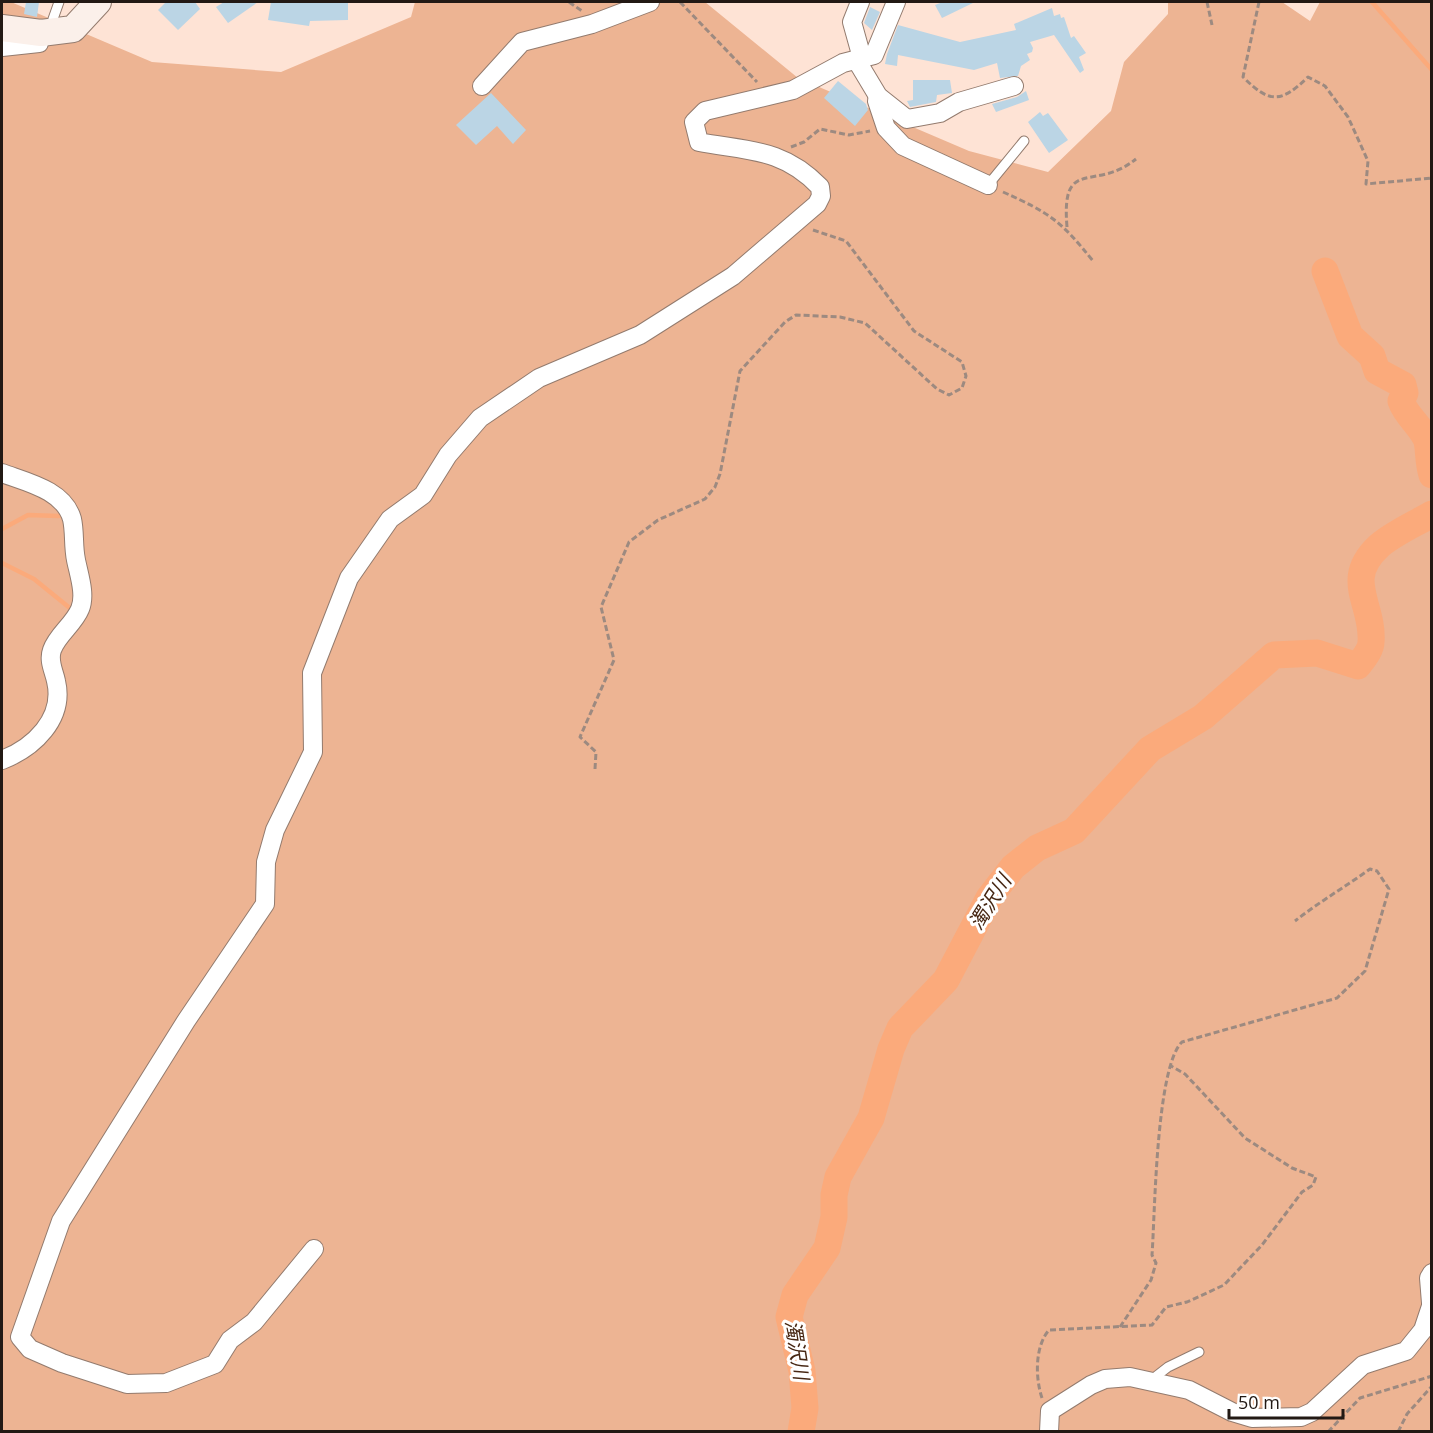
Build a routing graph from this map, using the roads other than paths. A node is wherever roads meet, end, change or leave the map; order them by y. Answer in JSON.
{"nodes":[{"id":1,"x":60,"y":2,"type":"edge"},
{"id":2,"x":98,"y":2,"type":"edge"},
{"id":3,"x":650,"y":2,"type":"edge"},
{"id":4,"x":860,"y":2,"type":"edge"},
{"id":5,"x":896,"y":2,"type":"edge"},
{"id":6,"x":2,"y":28,"type":"edge"},
{"id":7,"x":48,"y":33,"type":"junction"},
{"id":8,"x":2,"y":47,"type":"edge"},
{"id":9,"x":860,"y":59,"type":"junction"},
{"id":10,"x":482,"y":86,"type":"dead end"},
{"id":11,"x":1014,"y":86,"type":"dead end"},
{"id":12,"x":878,"y":96,"type":"junction"},
{"id":13,"x":1024,"y":141,"type":"dead end"},
{"id":14,"x":988,"y":185,"type":"joint"},
{"id":15,"x":2,"y":473,"type":"edge"},
{"id":16,"x":2,"y":760,"type":"edge"},
{"id":17,"x":314,"y":1249,"type":"dead end"},
{"id":18,"x":1431,"y":1273,"type":"edge"},
{"id":19,"x":1431,"y":1303,"type":"edge"},
{"id":20,"x":1199,"y":1352,"type":"dead end"},
{"id":21,"x":1149,"y":1381,"type":"junction"},
{"id":22,"x":1049,"y":1424,"type":"edge"}],
"edges":[{"from":1,"to":7,"type":"lane"},
{"from":2,"to":7,"type":"street"},
{"from":3,"to":10,"type":"street"},
{"from":4,"to":9,"type":"street"},
{"from":5,"to":9,"type":"street"},
{"from":6,"to":7,"type":"street"},
{"from":7,"to":8,"type":"street"},
{"from":9,"to":12,"type":"street"},
{"from":9,"to":17,"type":"street"},
{"from":11,"to":12,"type":"street"},
{"from":12,"to":14,"type":"street"},
{"from":13,"to":14,"type":"lane"},
{"from":15,"to":16,"type":"street"},
{"from":18,"to":19,"type":"street"},
{"from":19,"to":21,"type":"street"},
{"from":20,"to":21,"type":"lane"},
{"from":21,"to":22,"type":"street"}]}
